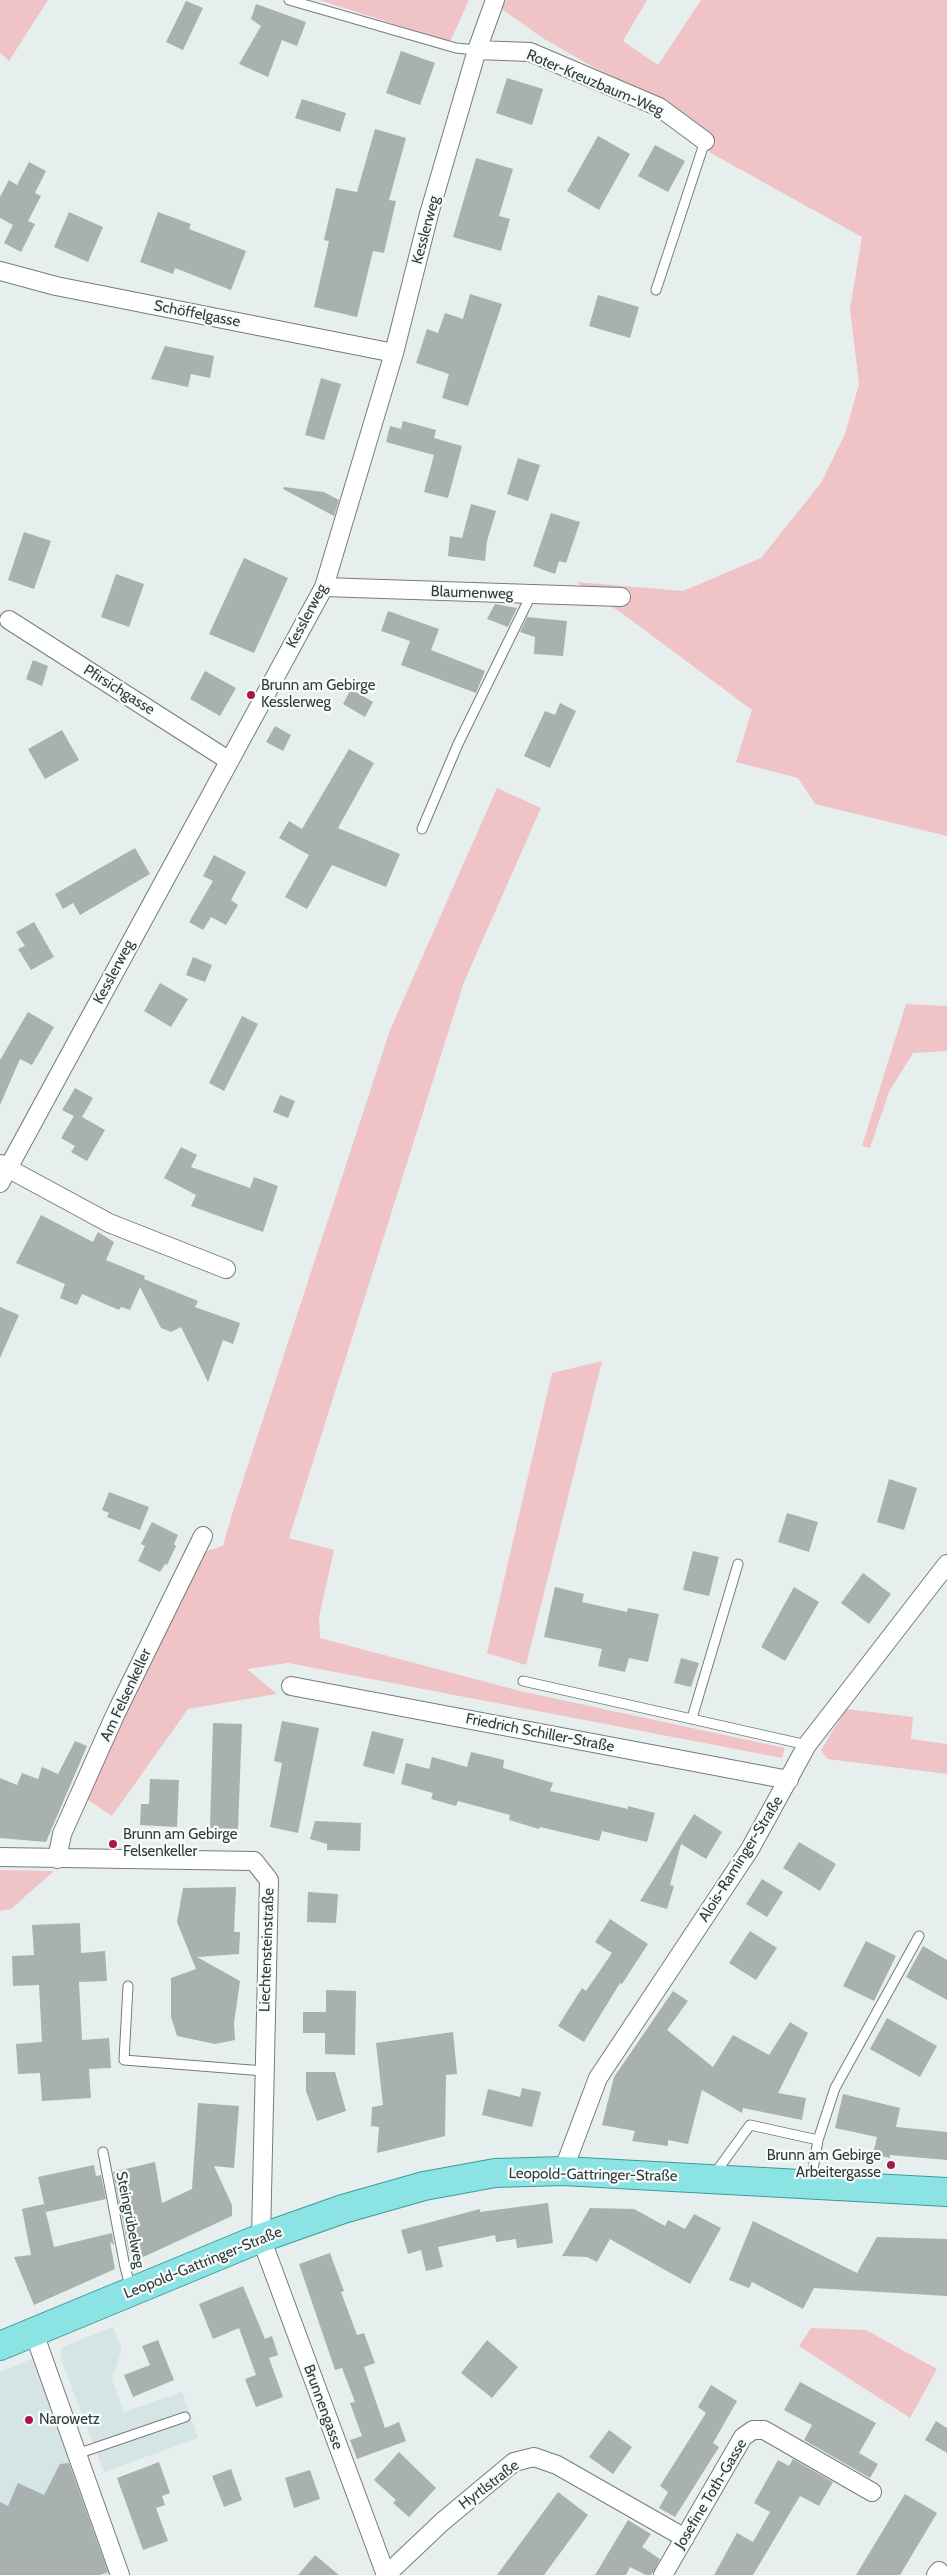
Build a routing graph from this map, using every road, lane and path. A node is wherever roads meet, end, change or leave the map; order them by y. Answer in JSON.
{"nodes":[{"id":1,"x":289,"y":0,"type":"edge"},
{"id":2,"x":495,"y":0,"type":"edge"},
{"id":3,"x":477,"y":50,"type":"junction"},
{"id":4,"x":705,"y":141,"type":"joint"},
{"id":5,"x":0,"y":272,"type":"edge"},
{"id":6,"x":656,"y":290,"type":"dead end"},
{"id":7,"x":394,"y":353,"type":"junction"},
{"id":8,"x":324,"y":587,"type":"junction"},
{"id":9,"x":531,"y":596,"type":"junction"},
{"id":10,"x":621,"y":597,"type":"dead end"},
{"id":11,"x":9,"y":620,"type":"dead end"},
{"id":12,"x":228,"y":760,"type":"junction"},
{"id":13,"x":422,"y":829,"type":"dead end"},
{"id":14,"x":2,"y":1172,"type":"edge"},
{"id":15,"x":226,"y":1269,"type":"dead end"},
{"id":16,"x":203,"y":1536,"type":"dead end"},
{"id":17,"x":738,"y":1564,"type":"dead end"},
{"id":18,"x":947,"y":1564,"type":"edge"},
{"id":19,"x":523,"y":1681,"type":"dead end"},
{"id":20,"x":291,"y":1686,"type":"dead end"},
{"id":21,"x":692,"y":1718,"type":"junction"},
{"id":22,"x":807,"y":1745,"type":"junction"},
{"id":23,"x":790,"y":1780,"type":"junction"},
{"id":24,"x":0,"y":1857,"type":"edge"},
{"id":25,"x":57,"y":1858,"type":"junction"},
{"id":26,"x":919,"y":1936,"type":"dead end"},
{"id":27,"x":128,"y":1986,"type":"dead end"},
{"id":28,"x":264,"y":2071,"type":"junction"},
{"id":29,"x":818,"y":2140,"type":"junction"},
{"id":30,"x":103,"y":2152,"type":"dead end"},
{"id":31,"x":563,"y":2171,"type":"junction"},
{"id":32,"x":712,"y":2178,"type":"junction"},
{"id":33,"x":810,"y":2183,"type":"junction"},
{"id":34,"x":947,"y":2192,"type":"edge"},
{"id":35,"x":261,"y":2238,"type":"junction"},
{"id":36,"x":132,"y":2292,"type":"junction"},
{"id":37,"x":34,"y":2333,"type":"junction"},
{"id":38,"x":2,"y":2341,"type":"edge"},
{"id":39,"x":185,"y":2417,"type":"dead end"},
{"id":40,"x":77,"y":2454,"type":"junction"},
{"id":41,"x":872,"y":2492,"type":"dead end"},
{"id":42,"x":685,"y":2538,"type":"junction"},
{"id":43,"x":120,"y":2575,"type":"edge"},
{"id":44,"x":386,"y":2575,"type":"edge"},
{"id":45,"x":662,"y":2575,"type":"edge"}],
"edges":[{"from":1,"to":3,"type":"lane"},
{"from":2,"to":3,"type":"street","name":"Kesslerweg"},
{"from":3,"to":4,"type":"street","name":"Roter-Kreuzbaum-Weg"},
{"from":3,"to":7,"type":"street","name":"Kesslerweg"},
{"from":4,"to":6,"type":"lane"},
{"from":5,"to":7,"type":"street","name":"Schöffelgasse"},
{"from":7,"to":8,"type":"street","name":"Kesslerweg"},
{"from":8,"to":9,"type":"street","name":"Blaumenweg"},
{"from":8,"to":12,"type":"street","name":"Kesslerweg"},
{"from":9,"to":10,"type":"street","name":"Blaumenweg"},
{"from":9,"to":13,"type":"lane"},
{"from":11,"to":12,"type":"street","name":"Pfirsichgasse"},
{"from":12,"to":14,"type":"street","name":"Kesslerweg"},
{"from":14,"to":15,"type":"street"},
{"from":16,"to":25,"type":"street","name":"Am Felsenkeller"},
{"from":17,"to":21,"type":"lane"},
{"from":18,"to":22,"type":"street","name":"Alois-Raminger-Straße"},
{"from":19,"to":21,"type":"lane"},
{"from":20,"to":23,"type":"street","name":"Friedrich Schiller-Straße"},
{"from":21,"to":22,"type":"lane"},
{"from":22,"to":23,"type":"street","name":"Alois-Raminger-Straße"},
{"from":23,"to":31,"type":"street","name":"Alois-Raminger-Straße"},
{"from":24,"to":25,"type":"street","name":"Liechtensteinstraße"},
{"from":25,"to":28,"type":"street","name":"Liechtensteinstraße"},
{"from":26,"to":29,"type":"lane"},
{"from":27,"to":28,"type":"lane"},
{"from":28,"to":35,"type":"street","name":"Liechtensteinstraße"},
{"from":29,"to":32,"type":"lane"},
{"from":29,"to":33,"type":"lane"},
{"from":30,"to":36,"type":"lane","name":"Steingrübelweg"},
{"from":31,"to":32,"type":"main road","name":"Leopold-Gattringer-Straße"},
{"from":31,"to":35,"type":"main road","name":"Leopold-Gattringer-Straße"},
{"from":32,"to":33,"type":"main road","name":"Leopold-Gattringer-Straße"},
{"from":33,"to":34,"type":"main road","name":"Leopold-Gattringer-Straße"},
{"from":35,"to":36,"type":"main road","name":"Leopold-Gattringer-Straße"},
{"from":35,"to":44,"type":"street","name":"Brunnengasse"},
{"from":36,"to":37,"type":"main road","name":"Leopold-Gattringer-Straße"},
{"from":37,"to":38,"type":"main road","name":"Leopold-Gattringer-Straße"},
{"from":37,"to":40,"type":"street"},
{"from":39,"to":40,"type":"lane"},
{"from":40,"to":43,"type":"street"},
{"from":41,"to":42,"type":"street","name":"Josefine Toth-Gasse"},
{"from":42,"to":44,"type":"street","name":"Hyrtlstraße"},
{"from":42,"to":45,"type":"street","name":"Josefine Toth-Gasse"}]}
